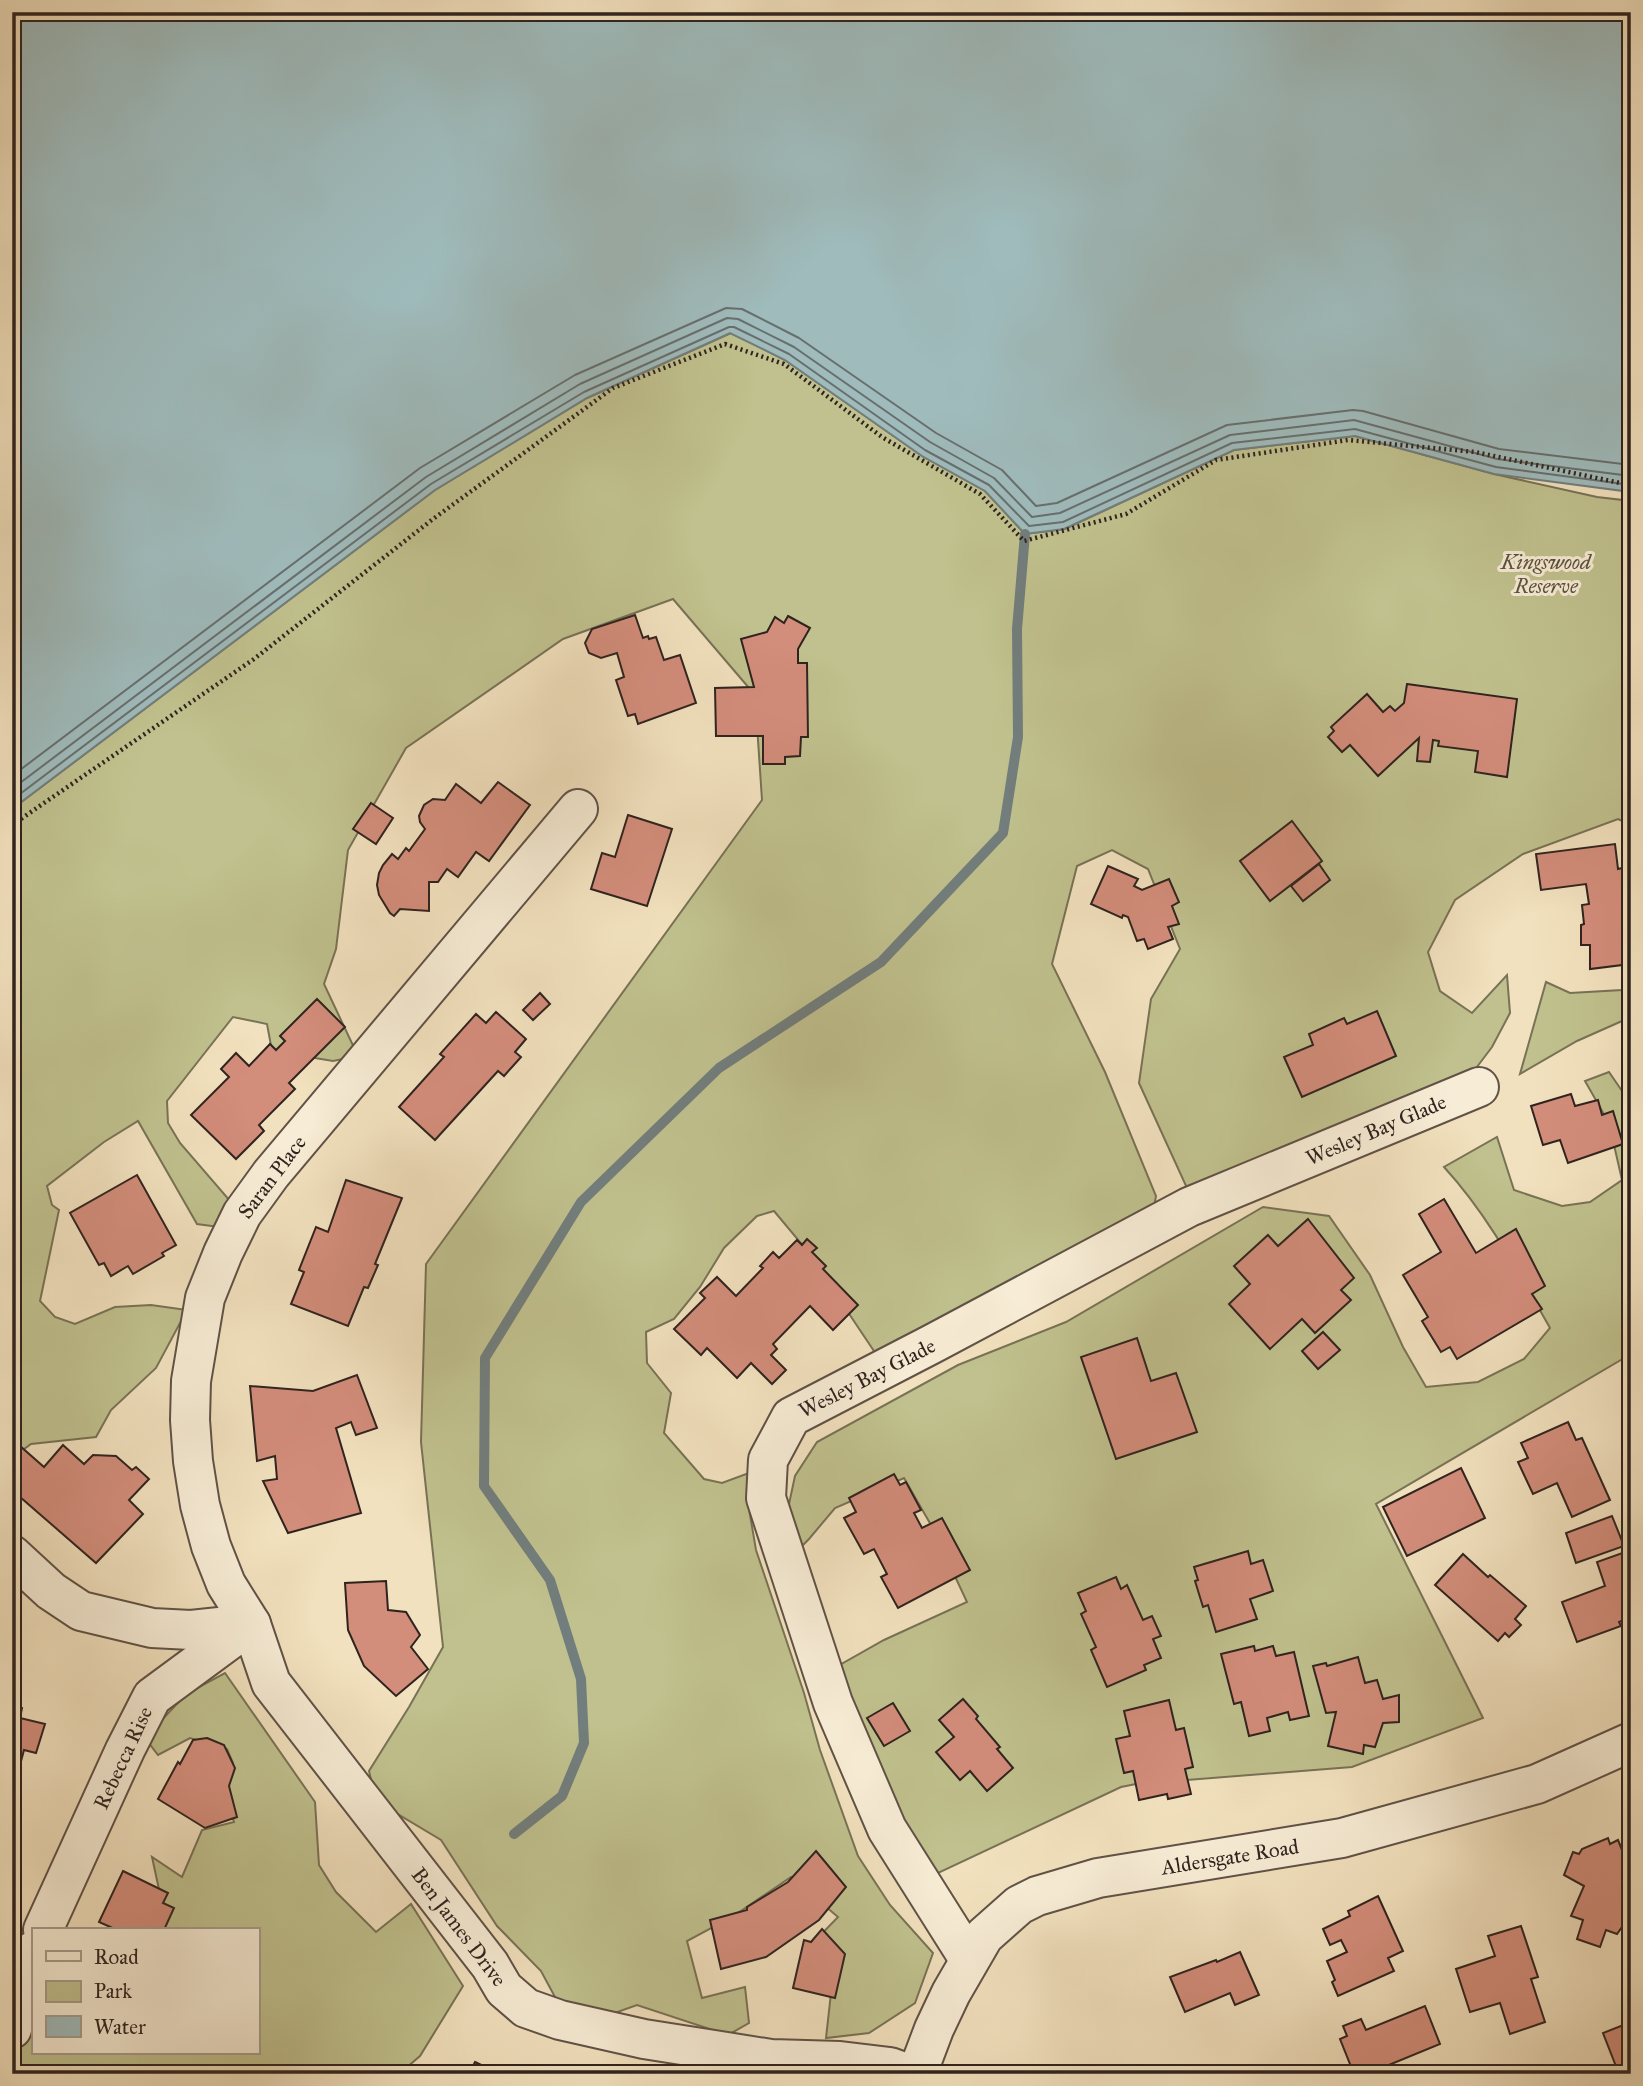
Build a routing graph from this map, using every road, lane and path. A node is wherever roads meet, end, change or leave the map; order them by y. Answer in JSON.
{"nodes":[{"id":1,"x":1631,"y":492,"type":"edge"},
{"id":2,"x":578,"y":808,"type":"dead end"},
{"id":3,"x":12,"y":825,"type":"edge"},
{"id":4,"x":1479,"y":1087,"type":"dead end"},
{"id":5,"x":12,"y":1555,"type":"edge"},
{"id":6,"x":251,"y":1624,"type":"junction"},
{"id":7,"x":1631,"y":1742,"type":"edge"},
{"id":8,"x":44,"y":1928,"type":"edge"},
{"id":9,"x":32,"y":1954,"type":"edge"},
{"id":10,"x":969,"y":1959,"type":"junction"},
{"id":11,"x":12,"y":2029,"type":"edge"},
{"id":12,"x":909,"y":2074,"type":"edge"},
{"id":13,"x":916,"y":2074,"type":"edge"}],
"edges":[{"from":1,"to":3,"type":"path"},
{"from":2,"to":6,"type":"street","name":"Saran Place"},
{"from":4,"to":10,"type":"street","name":"Wesley Bay Glade"},
{"from":5,"to":6,"type":"street"},
{"from":6,"to":8,"type":"street","name":"Rebecca Rise"},
{"from":6,"to":12,"type":"street","name":"Ben James Drive"},
{"from":7,"to":10,"type":"street","name":"Aldersgate Road"},
{"from":9,"to":11,"type":"street"},
{"from":10,"to":13,"type":"street","name":"Aldersgate Road"}]}
